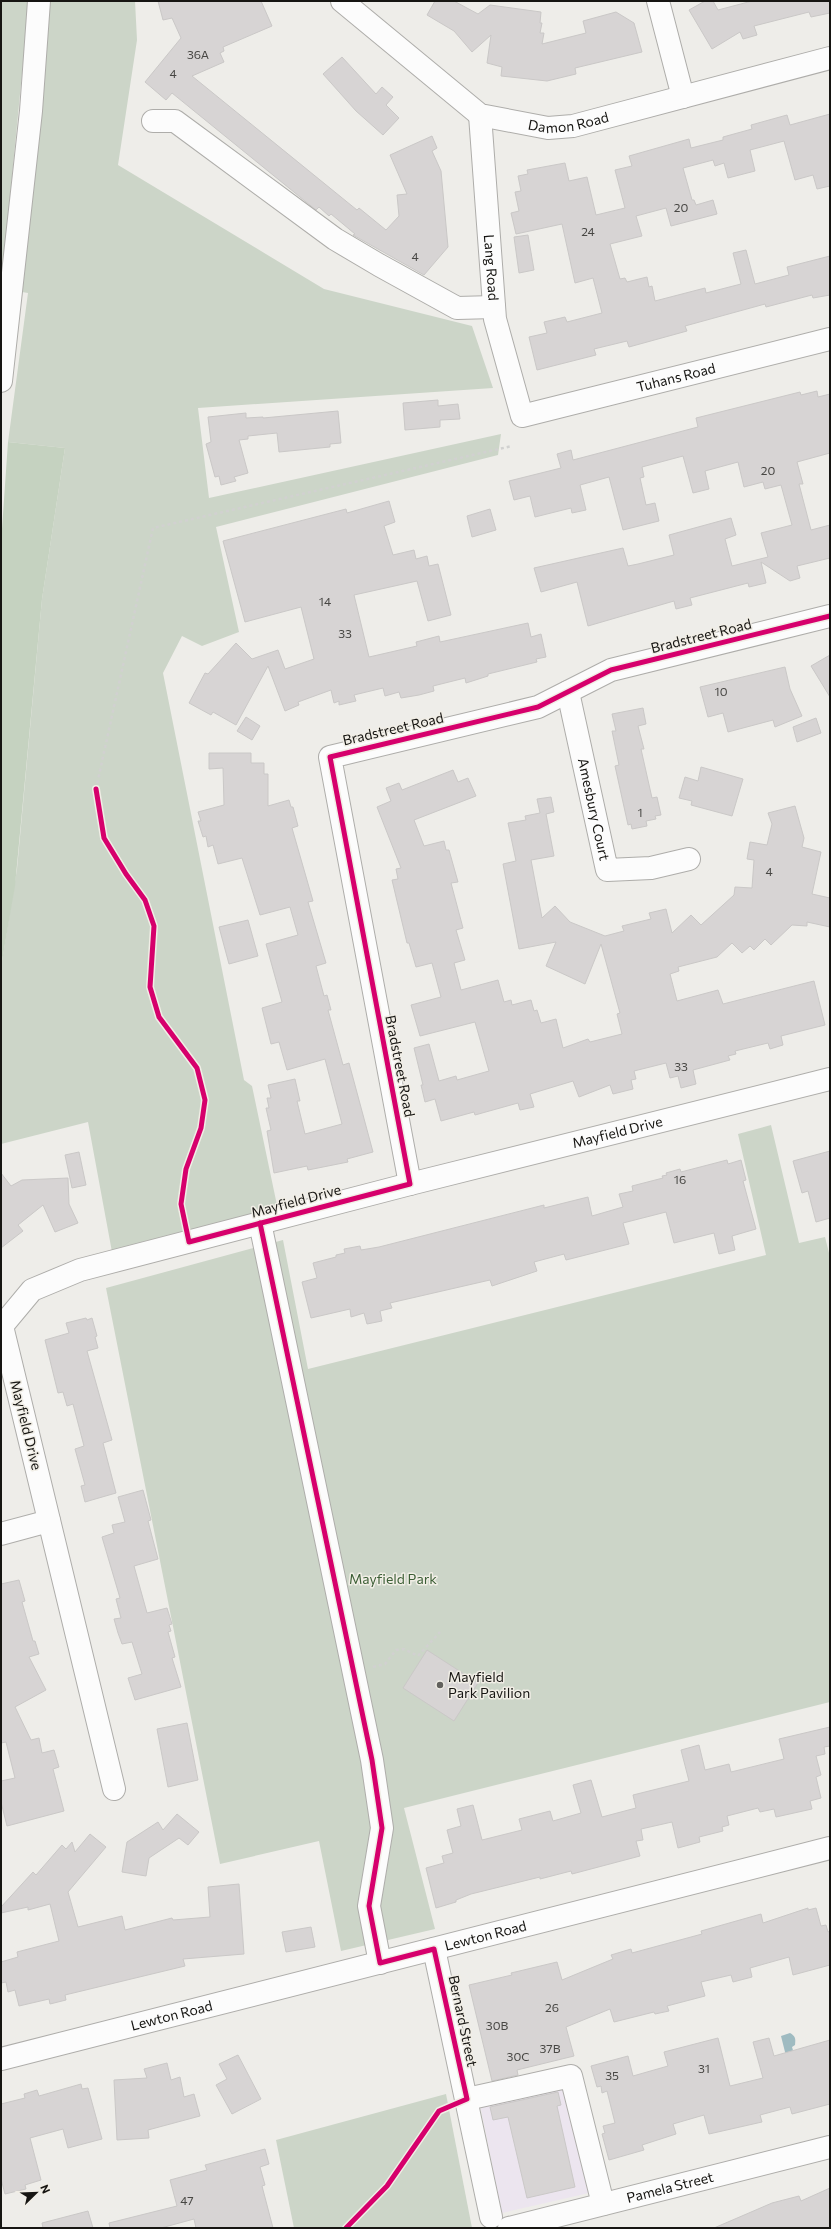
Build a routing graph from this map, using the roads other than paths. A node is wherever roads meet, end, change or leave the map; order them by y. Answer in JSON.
{"nodes":[{"id":1,"x":39,"y":1,"type":"edge"},
{"id":2,"x":342,"y":1,"type":"edge"},
{"id":3,"x":658,"y":1,"type":"edge"},
{"id":4,"x":830,"y":58,"type":"edge"},
{"id":5,"x":683,"y":97,"type":"junction"},
{"id":6,"x":480,"y":115,"type":"junction"},
{"id":7,"x":153,"y":121,"type":"dead end"},
{"id":8,"x":494,"y":307,"type":"junction"},
{"id":9,"x":830,"y":339,"type":"edge"},
{"id":10,"x":1,"y":382,"type":"edge"},
{"id":11,"x":522,"y":416,"type":"joint"},
{"id":12,"x":830,"y":616,"type":"edge"},
{"id":13,"x":568,"y":692,"type":"junction"},
{"id":14,"x":689,"y":859,"type":"dead end"},
{"id":15,"x":830,"y":1079,"type":"edge"},
{"id":16,"x":410,"y":1184,"type":"junction"},
{"id":17,"x":260,"y":1223,"type":"junction"},
{"id":18,"x":49,"y":1522,"type":"junction"},
{"id":19,"x":1,"y":1534,"type":"edge"},
{"id":20,"x":114,"y":1789,"type":"dead end"},
{"id":21,"x":830,"y":1848,"type":"edge"},
{"id":22,"x":434,"y":1949,"type":"junction"},
{"id":23,"x":380,"y":1962,"type":"junction"},
{"id":24,"x":1,"y":2059,"type":"edge"},
{"id":25,"x":467,"y":2099,"type":"junction"},
{"id":26,"x":830,"y":2146,"type":"edge"},
{"id":27,"x":603,"y":2204,"type":"junction"},
{"id":28,"x":497,"y":2225,"type":"edge"}],
"edges":[{"from":1,"to":10,"type":"main road"},
{"from":2,"to":6,"type":"main road","name":"Damon Road"},
{"from":3,"to":5,"type":"main road"},
{"from":4,"to":5,"type":"main road","name":"Damon Road"},
{"from":5,"to":6,"type":"main road","name":"Damon Road"},
{"from":6,"to":8,"type":"main road","name":"Lang Road"},
{"from":7,"to":8,"type":"main road"},
{"from":8,"to":11,"type":"main road","name":"Lang Road"},
{"from":9,"to":11,"type":"main road","name":"Tuhans Road"},
{"from":12,"to":13,"type":"main road","name":"Bradstreet Road"},
{"from":13,"to":14,"type":"main road","name":"Amesbury Court"},
{"from":13,"to":16,"type":"main road","name":"Bradstreet Road"},
{"from":15,"to":16,"type":"main road","name":"Mayfield Drive"},
{"from":16,"to":17,"type":"main road","name":"Mayfield Drive"},
{"from":17,"to":18,"type":"main road","name":"Mayfield Drive"},
{"from":17,"to":23,"type":"main road"},
{"from":18,"to":19,"type":"main road"},
{"from":18,"to":20,"type":"main road","name":"Mayfield Drive"},
{"from":21,"to":22,"type":"main road","name":"Lewton Road"},
{"from":22,"to":23,"type":"main road","name":"Lewton Road"},
{"from":22,"to":25,"type":"main road","name":"Bernard Street"},
{"from":23,"to":24,"type":"main road","name":"Lewton Road"},
{"from":25,"to":27,"type":"main road"},
{"from":25,"to":28,"type":"main road","name":"Bernard Street"},
{"from":26,"to":27,"type":"main road","name":"Pamela Street"},
{"from":27,"to":28,"type":"main road","name":"Pamela Street"}]}
